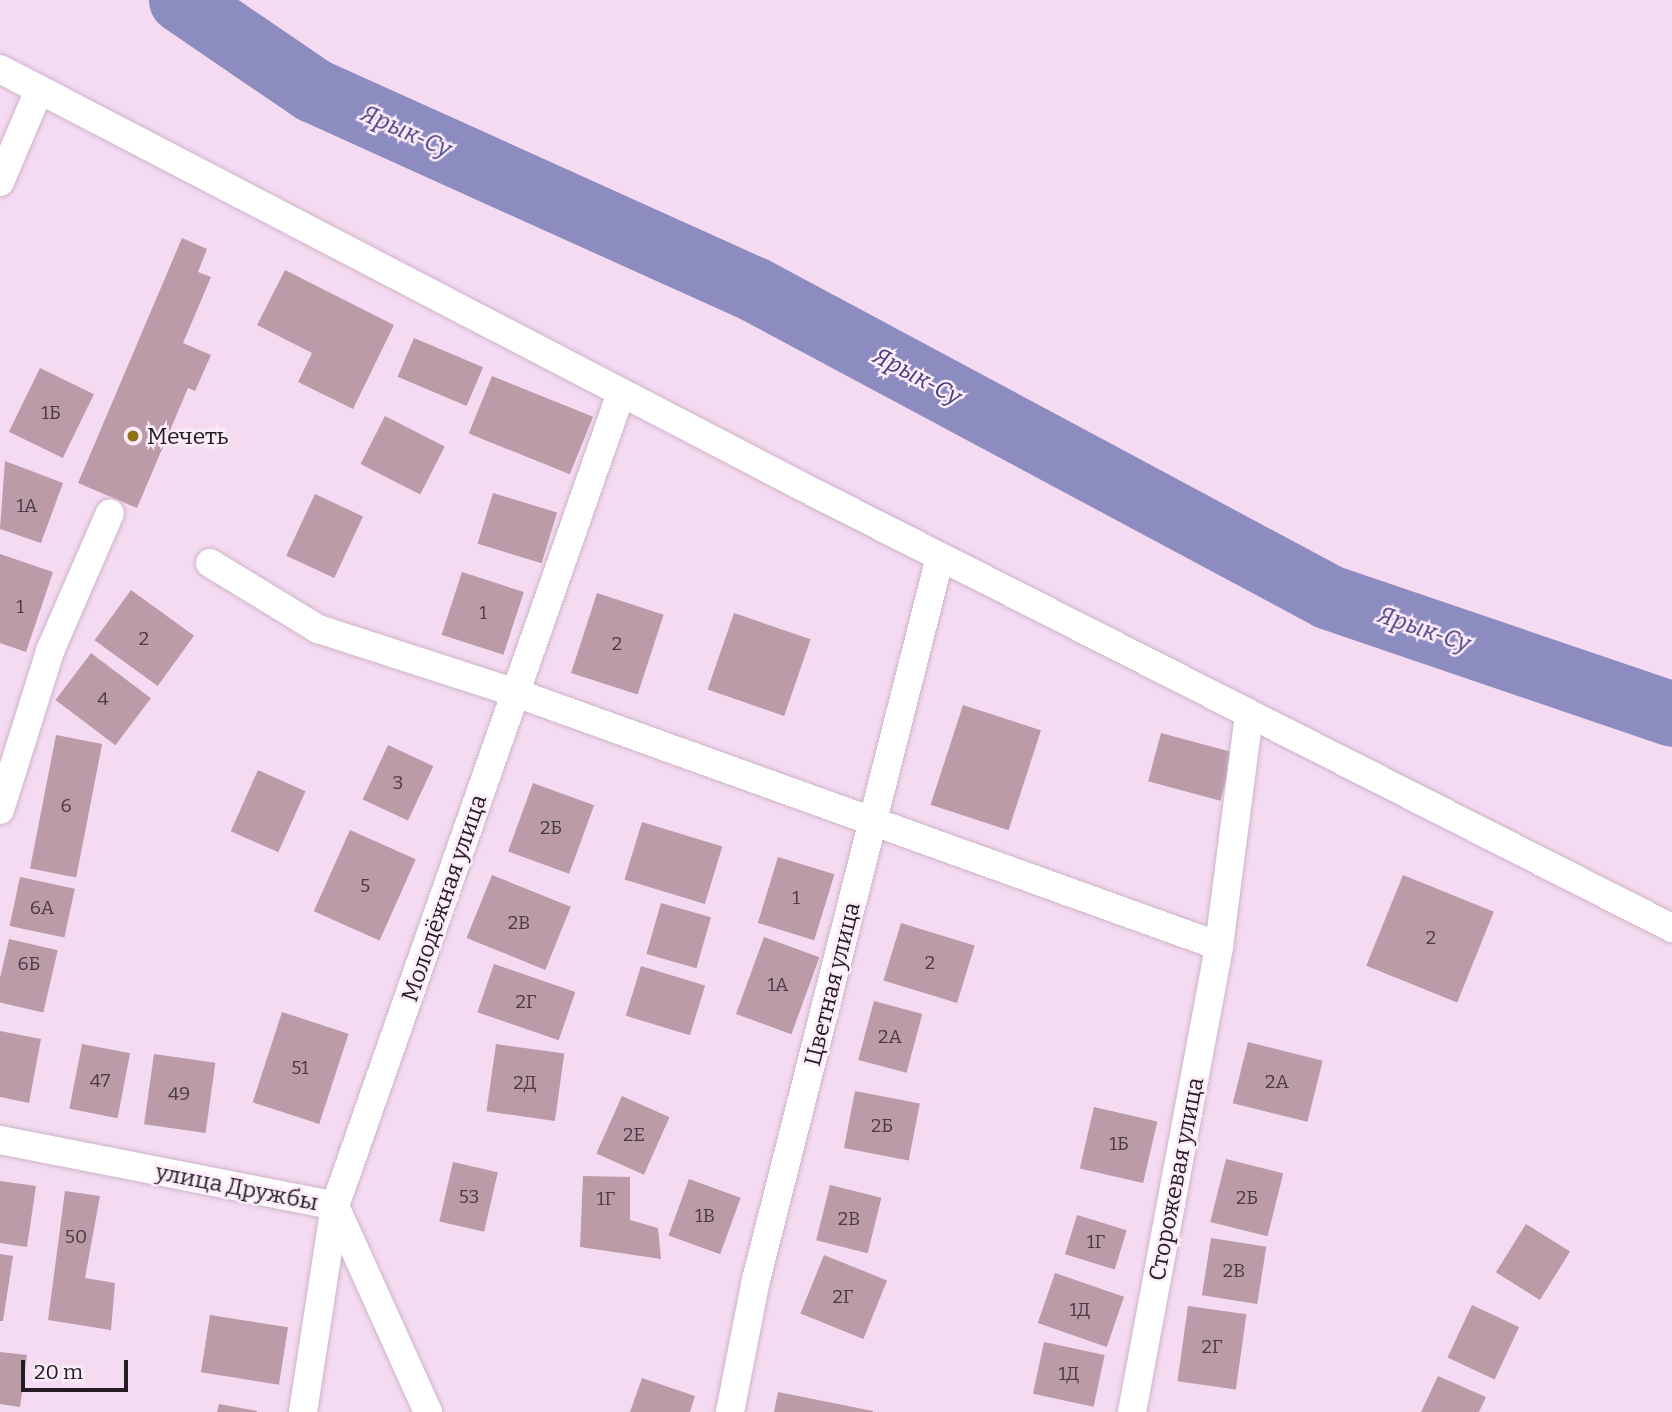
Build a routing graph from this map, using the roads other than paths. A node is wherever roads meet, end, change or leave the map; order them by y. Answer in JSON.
{"nodes":[{"id":1,"x":0,"y":69,"type":"edge"},
{"id":2,"x":39,"y":90,"type":"junction"},
{"id":3,"x":0,"y":182,"type":"edge"},
{"id":4,"x":621,"y":393,"type":"junction"},
{"id":5,"x":110,"y":513,"type":"dead end"},
{"id":6,"x":940,"y":557,"type":"junction"},
{"id":7,"x":210,"y":563,"type":"dead end"},
{"id":8,"x":516,"y":693,"type":"junction"},
{"id":9,"x":1249,"y":714,"type":"junction"},
{"id":10,"x":0,"y":810,"type":"edge"},
{"id":11,"x":873,"y":820,"type":"junction"},
{"id":12,"x":1672,"y":928,"type":"edge"},
{"id":13,"x":1219,"y":946,"type":"junction"},
{"id":14,"x":0,"y":1140,"type":"edge"},
{"id":15,"x":335,"y":1206,"type":"junction"},
{"id":16,"x":303,"y":1412,"type":"edge"},
{"id":17,"x":428,"y":1412,"type":"edge"},
{"id":18,"x":730,"y":1412,"type":"edge"},
{"id":19,"x":1132,"y":1412,"type":"edge"}],
"edges":[{"from":1,"to":2,"type":"street"},
{"from":2,"to":3,"type":"street"},
{"from":2,"to":4,"type":"street"},
{"from":4,"to":6,"type":"street"},
{"from":4,"to":8,"type":"street","name":"Молодёжная улица"},
{"from":5,"to":10,"type":"street"},
{"from":6,"to":9,"type":"street"},
{"from":6,"to":11,"type":"street","name":"Цветная улица"},
{"from":7,"to":8,"type":"street"},
{"from":8,"to":11,"type":"street"},
{"from":8,"to":15,"type":"street","name":"Молодёжная улица"},
{"from":9,"to":12,"type":"street"},
{"from":9,"to":13,"type":"street","name":"Сторожевая улица"},
{"from":11,"to":13,"type":"street"},
{"from":11,"to":18,"type":"street","name":"Цветная улица"},
{"from":13,"to":19,"type":"street","name":"Сторожевая улица"},
{"from":14,"to":15,"type":"street","name":"улица Дружбы"},
{"from":15,"to":16,"type":"street","name":"Молодёжная улица"},
{"from":15,"to":17,"type":"street","name":"улица Дружбы"}]}
